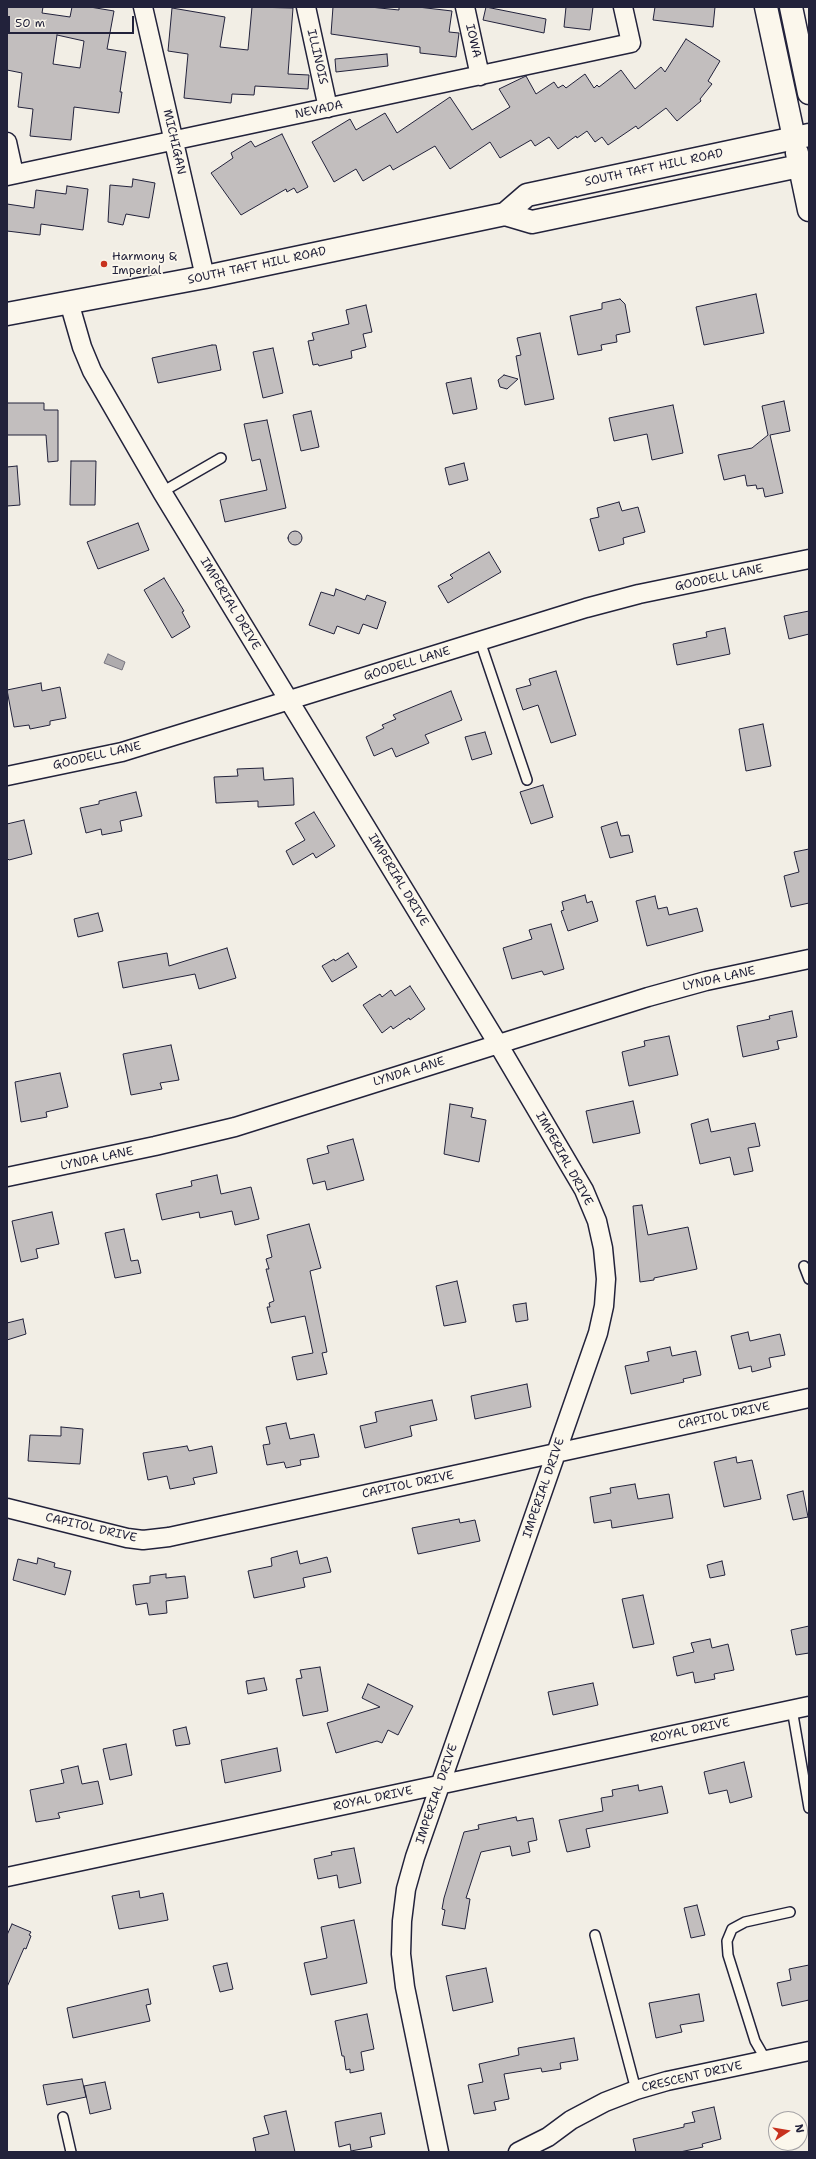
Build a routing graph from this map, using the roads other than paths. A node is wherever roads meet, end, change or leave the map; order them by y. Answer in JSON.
{"nodes":[{"id":1,"x":143,"y":7,"type":"edge"},
{"id":2,"x":306,"y":7,"type":"edge"},
{"id":3,"x":465,"y":7,"type":"edge"},
{"id":4,"x":623,"y":7,"type":"edge"},
{"id":5,"x":766,"y":7,"type":"edge"},
{"id":6,"x":791,"y":7,"type":"edge"},
{"id":7,"x":480,"y":76,"type":"junction"},
{"id":8,"x":809,"y":93,"type":"edge"},
{"id":9,"x":328,"y":108,"type":"junction"},
{"id":10,"x":802,"y":136,"type":"edge"},
{"id":11,"x":173,"y":141,"type":"junction"},
{"id":12,"x":7,"y":142,"type":"edge"},
{"id":13,"x":804,"y":165,"type":"edge"},
{"id":14,"x":11,"y":175,"type":"edge"},
{"id":15,"x":809,"y":210,"type":"edge"},
{"id":16,"x":505,"y":214,"type":"junction"},
{"id":17,"x":205,"y":277,"type":"junction"},
{"id":18,"x":68,"y":302,"type":"junction"},
{"id":19,"x":7,"y":314,"type":"edge"},
{"id":20,"x":221,"y":458,"type":"dead end"},
{"id":21,"x":162,"y":492,"type":"junction"},
{"id":22,"x":809,"y":559,"type":"edge"},
{"id":23,"x":480,"y":641,"type":"junction"},
{"id":24,"x":288,"y":700,"type":"junction"},
{"id":25,"x":7,"y":776,"type":"edge"},
{"id":26,"x":527,"y":780,"type":"dead end"},
{"id":27,"x":809,"y":959,"type":"edge"},
{"id":28,"x":498,"y":1044,"type":"junction"},
{"id":29,"x":7,"y":1177,"type":"edge"},
{"id":30,"x":804,"y":1266,"type":"dead end"},
{"id":31,"x":809,"y":1279,"type":"edge"},
{"id":32,"x":809,"y":1398,"type":"edge"},
{"id":33,"x":557,"y":1452,"type":"junction"},
{"id":34,"x":7,"y":1508,"type":"edge"},
{"id":35,"x":801,"y":1707,"type":"edge"},
{"id":36,"x":440,"y":1784,"type":"junction"},
{"id":37,"x":809,"y":1808,"type":"edge"},
{"id":38,"x":7,"y":1877,"type":"edge"},
{"id":39,"x":790,"y":1912,"type":"dead end"},
{"id":40,"x":595,"y":1936,"type":"dead end"},
{"id":41,"x":809,"y":2051,"type":"edge"},
{"id":42,"x":766,"y":2060,"type":"junction"},
{"id":43,"x":636,"y":2090,"type":"junction"},
{"id":44,"x":63,"y":2117,"type":"dead end"},
{"id":45,"x":71,"y":2152,"type":"edge"},
{"id":46,"x":439,"y":2152,"type":"edge"},
{"id":47,"x":518,"y":2152,"type":"edge"}],
"edges":[{"from":1,"to":11,"type":"street","name":"MICHIGAN"},
{"from":2,"to":9,"type":"street","name":"ILLINOIS"},
{"from":3,"to":7,"type":"street","name":"IOWA"},
{"from":4,"to":7,"type":"street","name":"NEVADA"},
{"from":5,"to":10,"type":"main road"},
{"from":6,"to":8,"type":"main road"},
{"from":7,"to":9,"type":"street","name":"NEVADA"},
{"from":9,"to":11,"type":"street","name":"NEVADA"},
{"from":10,"to":13,"type":"main road"},
{"from":10,"to":16,"type":"main road","name":"SOUTH TAFT HILL ROAD"},
{"from":11,"to":14,"type":"street","name":"NEVADA"},
{"from":11,"to":17,"type":"street","name":"MICHIGAN"},
{"from":12,"to":14,"type":"street"},
{"from":13,"to":15,"type":"main road"},
{"from":13,"to":16,"type":"main road","name":"SOUTH TAFT HILL ROAD"},
{"from":16,"to":17,"type":"main road","name":"SOUTH TAFT HILL ROAD"},
{"from":17,"to":18,"type":"main road","name":"SOUTH TAFT HILL ROAD"},
{"from":18,"to":19,"type":"main road","name":"SOUTH TAFT HILL ROAD"},
{"from":18,"to":21,"type":"street","name":"IMPERIAL DRIVE"},
{"from":20,"to":21,"type":"lane"},
{"from":21,"to":24,"type":"street","name":"IMPERIAL DRIVE"},
{"from":22,"to":23,"type":"street","name":"GOODELL LANE"},
{"from":23,"to":24,"type":"street","name":"GOODELL LANE"},
{"from":23,"to":26,"type":"lane"},
{"from":24,"to":25,"type":"street","name":"GOODELL LANE"},
{"from":24,"to":28,"type":"street","name":"IMPERIAL DRIVE"},
{"from":27,"to":28,"type":"street","name":"LYNDA LANE"},
{"from":28,"to":29,"type":"street","name":"LYNDA LANE"},
{"from":28,"to":33,"type":"street","name":"IMPERIAL DRIVE"},
{"from":30,"to":31,"type":"lane"},
{"from":32,"to":33,"type":"street","name":"CAPITOL DRIVE"},
{"from":33,"to":34,"type":"street","name":"CAPITOL DRIVE"},
{"from":33,"to":36,"type":"street","name":"IMPERIAL DRIVE"},
{"from":35,"to":36,"type":"street","name":"ROYAL DRIVE"},
{"from":35,"to":37,"type":"lane"},
{"from":36,"to":38,"type":"street","name":"ROYAL DRIVE"},
{"from":36,"to":46,"type":"street","name":"IMPERIAL DRIVE"},
{"from":39,"to":42,"type":"lane"},
{"from":40,"to":43,"type":"lane"},
{"from":41,"to":42,"type":"street","name":"CRESCENT DRIVE"},
{"from":42,"to":43,"type":"street","name":"CRESCENT DRIVE"},
{"from":43,"to":47,"type":"street","name":"CRESCENT DRIVE"},
{"from":44,"to":45,"type":"lane"}]}
